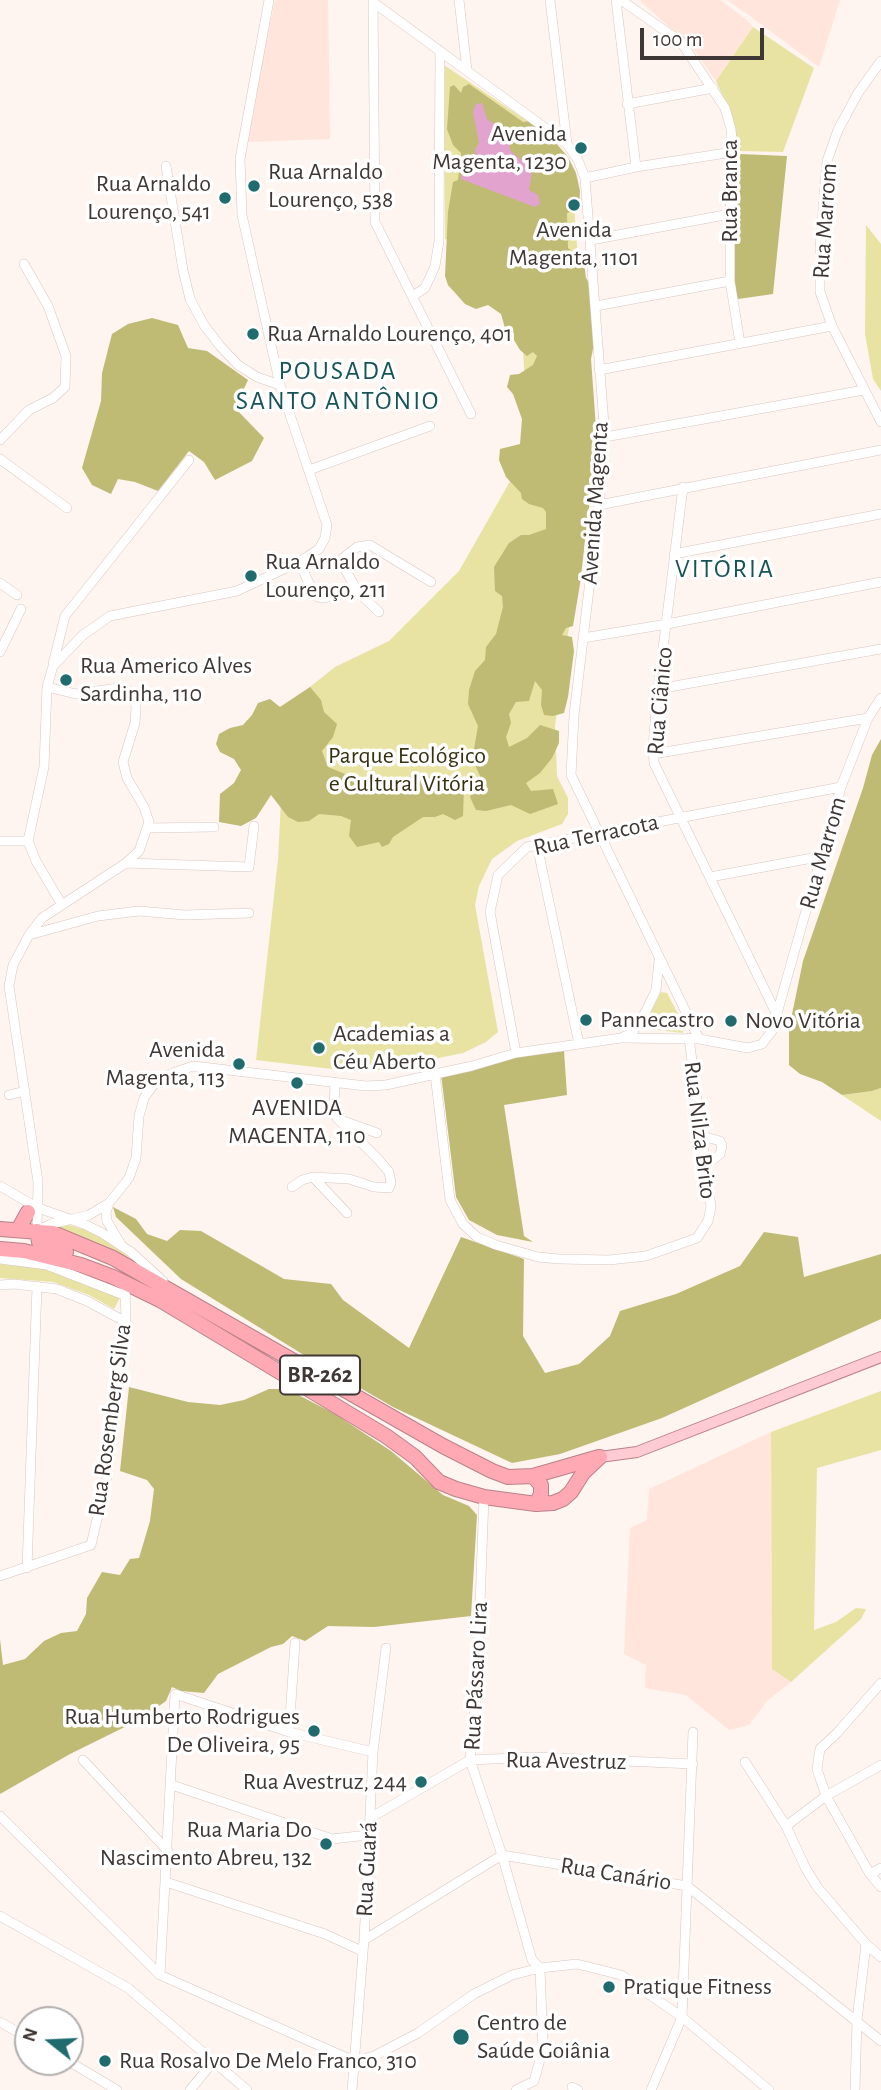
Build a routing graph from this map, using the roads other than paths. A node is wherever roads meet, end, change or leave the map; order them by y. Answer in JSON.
{"nodes":[{"id":1,"x":269,"y":0,"type":"edge"},
{"id":2,"x":459,"y":0,"type":"edge"},
{"id":3,"x":550,"y":0,"type":"edge"},
{"id":4,"x":618,"y":0,"type":"edge"},
{"id":5,"x":373,"y":1,"type":"edge"},
{"id":6,"x":440,"y":51,"type":"junction"},
{"id":7,"x":881,"y":61,"type":"edge"},
{"id":8,"x":467,"y":70,"type":"junction"},
{"id":9,"x":713,"y":88,"type":"junction"},
{"id":10,"x":628,"y":104,"type":"junction"},
{"id":11,"x":567,"y":144,"type":"junction"},
{"id":12,"x":733,"y":152,"type":"junction"},
{"id":13,"x":166,"y":166,"type":"dead end"},
{"id":14,"x":636,"y":167,"type":"junction"},
{"id":15,"x":585,"y":178,"type":"junction"},
{"id":16,"x":730,"y":214,"type":"junction"},
{"id":17,"x":591,"y":240,"type":"junction"},
{"id":18,"x":24,"y":264,"type":"dead end"},
{"id":19,"x":730,"y":281,"type":"junction"},
{"id":20,"x":413,"y":296,"type":"junction"},
{"id":21,"x":596,"y":306,"type":"junction"},
{"id":22,"x":832,"y":326,"type":"junction"},
{"id":23,"x":740,"y":343,"type":"junction"},
{"id":24,"x":599,"y":370,"type":"junction"},
{"id":25,"x":280,"y":385,"type":"junction"},
{"id":26,"x":864,"y":390,"type":"junction"},
{"id":27,"x":471,"y":414,"type":"dead end"},
{"id":28,"x":881,"y":422,"type":"edge"},
{"id":29,"x":430,"y":426,"type":"dead end"},
{"id":30,"x":604,"y":437,"type":"junction"},
{"id":31,"x":0,"y":440,"type":"edge"},
{"id":32,"x":881,"y":450,"type":"edge"},
{"id":33,"x":0,"y":459,"type":"edge"},
{"id":34,"x":188,"y":460,"type":"dead end"},
{"id":35,"x":309,"y":470,"type":"junction"},
{"id":36,"x":683,"y":487,"type":"junction"},
{"id":37,"x":599,"y":505,"type":"junction"},
{"id":38,"x":67,"y":508,"type":"dead end"},
{"id":39,"x":881,"y":514,"type":"edge"},
{"id":40,"x":674,"y":554,"type":"junction"},
{"id":41,"x":299,"y":562,"type":"junction"},
{"id":42,"x":431,"y":582,"type":"dead end"},
{"id":43,"x":881,"y":582,"type":"edge"},
{"id":44,"x":0,"y":583,"type":"edge"},
{"id":45,"x":358,"y":592,"type":"junction"},
{"id":46,"x":17,"y":595,"type":"dead end"},
{"id":47,"x":21,"y":609,"type":"dead end"},
{"id":48,"x":379,"y":612,"type":"dead end"},
{"id":49,"x":667,"y":625,"type":"junction"},
{"id":50,"x":583,"y":638,"type":"junction"},
{"id":51,"x":2,"y":645,"type":"edge"},
{"id":52,"x":881,"y":649,"type":"edge"},
{"id":53,"x":52,"y":666,"type":"junction"},
{"id":54,"x":47,"y":687,"type":"junction"},
{"id":55,"x":658,"y":689,"type":"junction"},
{"id":56,"x":881,"y":698,"type":"edge"},
{"id":57,"x":868,"y":718,"type":"junction"},
{"id":58,"x":653,"y":754,"type":"junction"},
{"id":59,"x":841,"y":788,"type":"junction"},
{"id":60,"x":680,"y":817,"type":"junction"},
{"id":61,"x":254,"y":826,"type":"dead end"},
{"id":62,"x":214,"y":827,"type":"dead end"},
{"id":63,"x":148,"y":828,"type":"junction"},
{"id":64,"x":599,"y":834,"type":"junction"},
{"id":65,"x":0,"y":841,"type":"edge"},
{"id":66,"x":28,"y":841,"type":"junction"},
{"id":67,"x":537,"y":845,"type":"junction"},
{"id":68,"x":823,"y":856,"type":"junction"},
{"id":69,"x":126,"y":863,"type":"junction"},
{"id":70,"x":710,"y":877,"type":"junction"},
{"id":71,"x":62,"y":905,"type":"junction"},
{"id":72,"x":249,"y":913,"type":"dead end"},
{"id":73,"x":29,"y":934,"type":"junction"},
{"id":74,"x":659,"y":960,"type":"junction"},
{"id":75,"x":657,"y":984,"type":"junction"},
{"id":76,"x":672,"y":984,"type":"junction"},
{"id":77,"x":776,"y":1013,"type":"junction"},
{"id":78,"x":621,"y":1038,"type":"junction"},
{"id":79,"x":689,"y":1038,"type":"junction"},
{"id":80,"x":699,"y":1039,"type":"junction"},
{"id":81,"x":579,"y":1044,"type":"junction"},
{"id":82,"x":516,"y":1053,"type":"junction"},
{"id":83,"x":435,"y":1074,"type":"junction"},
{"id":84,"x":335,"y":1083,"type":"junction"},
{"id":85,"x":25,"y":1091,"type":"junction"},
{"id":86,"x":9,"y":1095,"type":"dead end"},
{"id":87,"x":337,"y":1118,"type":"junction"},
{"id":88,"x":377,"y":1133,"type":"dead end"},
{"id":89,"x":702,"y":1136,"type":"junction"},
{"id":90,"x":704,"y":1160,"type":"junction"},
{"id":91,"x":313,"y":1177,"type":"junction"},
{"id":92,"x":0,"y":1186,"type":"edge"},
{"id":93,"x":292,"y":1187,"type":"dead end"},
{"id":94,"x":110,"y":1203,"type":"junction"},
{"id":95,"x":33,"y":1210,"type":"junction"},
{"id":96,"x":347,"y":1213,"type":"dead end"},
{"id":97,"x":71,"y":1220,"type":"junction"},
{"id":98,"x":0,"y":1230,"type":"edge"},
{"id":99,"x":19,"y":1230,"type":"junction"},
{"id":100,"x":37,"y":1231,"type":"junction"},
{"id":101,"x":120,"y":1244,"type":"junction"},
{"id":102,"x":0,"y":1249,"type":"edge"},
{"id":103,"x":538,"y":1257,"type":"junction"},
{"id":104,"x":0,"y":1259,"type":"edge"},
{"id":105,"x":547,"y":1269,"type":"dead end"},
{"id":106,"x":0,"y":1285,"type":"edge"},
{"id":107,"x":121,"y":1285,"type":"junction"},
{"id":108,"x":37,"y":1286,"type":"junction"},
{"id":109,"x":175,"y":1292,"type":"junction"},
{"id":110,"x":126,"y":1322,"type":"junction"},
{"id":111,"x":881,"y":1357,"type":"edge"},
{"id":112,"x":600,"y":1457,"type":"junction"},
{"id":113,"x":533,"y":1476,"type":"junction"},
{"id":114,"x":484,"y":1497,"type":"junction"},
{"id":115,"x":536,"y":1504,"type":"junction"},
{"id":116,"x":27,"y":1568,"type":"junction"},
{"id":117,"x":0,"y":1576,"type":"edge"},
{"id":118,"x":295,"y":1643,"type":"dead end"},
{"id":119,"x":386,"y":1648,"type":"dead end"},
{"id":120,"x":881,"y":1683,"type":"edge"},
{"id":121,"x":289,"y":1732,"type":"junction"},
{"id":122,"x":694,"y":1732,"type":"dead end"},
{"id":123,"x":373,"y":1752,"type":"junction"},
{"id":124,"x":83,"y":1760,"type":"dead end"},
{"id":125,"x":470,"y":1760,"type":"junction"},
{"id":126,"x":745,"y":1762,"type":"dead end"},
{"id":127,"x":693,"y":1765,"type":"junction"},
{"id":128,"x":881,"y":1765,"type":"edge"},
{"id":129,"x":172,"y":1785,"type":"junction"},
{"id":130,"x":825,"y":1796,"type":"junction"},
{"id":131,"x":0,"y":1816,"type":"edge"},
{"id":132,"x":370,"y":1818,"type":"junction"},
{"id":133,"x":786,"y":1826,"type":"junction"},
{"id":134,"x":368,"y":1835,"type":"junction"},
{"id":135,"x":168,"y":1851,"type":"junction"},
{"id":136,"x":502,"y":1855,"type":"junction"},
{"id":137,"x":881,"y":1868,"type":"edge"},
{"id":138,"x":870,"y":1874,"type":"junction"},
{"id":139,"x":166,"y":1882,"type":"junction"},
{"id":140,"x":687,"y":1886,"type":"junction"},
{"id":141,"x":881,"y":1887,"type":"edge"},
{"id":142,"x":0,"y":1916,"type":"edge"},
{"id":143,"x":364,"y":1940,"type":"junction"},
{"id":144,"x":866,"y":1944,"type":"junction"},
{"id":145,"x":362,"y":1951,"type":"junction"},
{"id":146,"x":881,"y":1957,"type":"edge"},
{"id":147,"x":540,"y":1968,"type":"junction"},
{"id":148,"x":160,"y":1975,"type":"junction"},
{"id":149,"x":682,"y":2017,"type":"junction"},
{"id":150,"x":857,"y":2020,"type":"junction"},
{"id":151,"x":881,"y":2041,"type":"edge"},
{"id":152,"x":354,"y":2061,"type":"junction"},
{"id":153,"x":213,"y":2062,"type":"junction"},
{"id":154,"x":84,"y":2070,"type":"edge"},
{"id":155,"x":117,"y":2090,"type":"edge"},
{"id":156,"x":190,"y":2090,"type":"edge"},
{"id":157,"x":247,"y":2090,"type":"edge"},
{"id":158,"x":352,"y":2090,"type":"edge"},
{"id":159,"x":516,"y":2090,"type":"edge"},
{"id":160,"x":651,"y":2090,"type":"edge"},
{"id":161,"x":769,"y":2090,"type":"edge"},
{"id":162,"x":855,"y":2090,"type":"edge"}],
"edges":[{"from":1,"to":25,"type":"street"},
{"from":2,"to":8,"type":"street"},
{"from":3,"to":11,"type":"street"},
{"from":4,"to":9,"type":"street","name":"Rua Branca"},
{"from":4,"to":10,"type":"street"},
{"from":5,"to":6,"type":"street","name":"Avenida Magenta"},
{"from":5,"to":20,"type":"street"},
{"from":6,"to":8,"type":"street","name":"Avenida Magenta"},
{"from":6,"to":20,"type":"street"},
{"from":7,"to":22,"type":"street","name":"Rua Marrom"},
{"from":8,"to":11,"type":"street","name":"Avenida Magenta"},
{"from":9,"to":10,"type":"street"},
{"from":9,"to":12,"type":"street","name":"Rua Branca"},
{"from":10,"to":14,"type":"street"},
{"from":11,"to":15,"type":"street","name":"Avenida Magenta"},
{"from":12,"to":14,"type":"street"},
{"from":12,"to":16,"type":"street","name":"Rua Branca"},
{"from":13,"to":25,"type":"street"},
{"from":14,"to":15,"type":"street"},
{"from":15,"to":17,"type":"street","name":"Avenida Magenta"},
{"from":16,"to":17,"type":"street"},
{"from":16,"to":19,"type":"street","name":"Rua Branca"},
{"from":17,"to":21,"type":"street","name":"Avenida Magenta"},
{"from":18,"to":31,"type":"street"},
{"from":19,"to":21,"type":"street"},
{"from":19,"to":23,"type":"street","name":"Rua Branca"},
{"from":20,"to":27,"type":"street"},
{"from":21,"to":24,"type":"street","name":"Avenida Magenta"},
{"from":22,"to":23,"type":"street"},
{"from":22,"to":26,"type":"street","name":"Rua Marrom"},
{"from":23,"to":24,"type":"street"},
{"from":24,"to":30,"type":"street","name":"Avenida Magenta"},
{"from":25,"to":35,"type":"street"},
{"from":26,"to":28,"type":"street","name":"Rua Marrom"},
{"from":26,"to":30,"type":"street"},
{"from":29,"to":35,"type":"street"},
{"from":30,"to":37,"type":"street","name":"Avenida Magenta"},
{"from":32,"to":36,"type":"street"},
{"from":33,"to":38,"type":"street"},
{"from":34,"to":53,"type":"street"},
{"from":35,"to":41,"type":"street"},
{"from":36,"to":37,"type":"street"},
{"from":36,"to":40,"type":"street","name":"Rua Ciânico"},
{"from":37,"to":50,"type":"street","name":"Avenida Magenta"},
{"from":39,"to":40,"type":"street"},
{"from":40,"to":49,"type":"street","name":"Rua Ciânico"},
{"from":41,"to":45,"type":"street"},
{"from":41,"to":53,"type":"street"},
{"from":42,"to":45,"type":"street"},
{"from":43,"to":49,"type":"street"},
{"from":44,"to":46,"type":"street"},
{"from":45,"to":48,"type":"street"},
{"from":47,"to":51,"type":"street"},
{"from":49,"to":50,"type":"street"},
{"from":49,"to":55,"type":"street","name":"Rua Ciânico"},
{"from":50,"to":64,"type":"street","name":"Avenida Magenta"},
{"from":52,"to":55,"type":"street"},
{"from":53,"to":54,"type":"street"},
{"from":54,"to":63,"type":"street"},
{"from":54,"to":66,"type":"street"},
{"from":55,"to":58,"type":"street","name":"Rua Ciânico"},
{"from":56,"to":57,"type":"street","name":"Rua Marrom"},
{"from":57,"to":58,"type":"street"},
{"from":57,"to":59,"type":"street","name":"Rua Marrom"},
{"from":58,"to":60,"type":"street","name":"Rua Ciânico"},
{"from":59,"to":60,"type":"street","name":"Rua Terracota"},
{"from":59,"to":68,"type":"street","name":"Rua Marrom"},
{"from":60,"to":64,"type":"street","name":"Rua Terracota"},
{"from":60,"to":70,"type":"street","name":"Rua Ciânico"},
{"from":61,"to":69,"type":"street"},
{"from":62,"to":63,"type":"street"},
{"from":63,"to":69,"type":"street"},
{"from":64,"to":67,"type":"street","name":"Rua Terracota"},
{"from":64,"to":74,"type":"street","name":"Avenida Magenta"},
{"from":65,"to":66,"type":"street"},
{"from":66,"to":71,"type":"street"},
{"from":67,"to":81,"type":"street"},
{"from":67,"to":82,"type":"street","name":"Rua Terracota"},
{"from":68,"to":70,"type":"street"},
{"from":68,"to":77,"type":"street","name":"Rua Marrom"},
{"from":69,"to":71,"type":"street"},
{"from":70,"to":77,"type":"street","name":"Rua Ciânico"},
{"from":71,"to":73,"type":"street"},
{"from":72,"to":73,"type":"street"},
{"from":73,"to":85,"type":"street"},
{"from":74,"to":75,"type":"street"},
{"from":74,"to":76,"type":"street","name":"Avenida Magenta"},
{"from":75,"to":76,"type":"street"},
{"from":75,"to":78,"type":"street"},
{"from":76,"to":80,"type":"street","name":"Avenida Magenta"},
{"from":77,"to":80,"type":"street","name":"Rua Marrom"},
{"from":78,"to":79,"type":"street"},
{"from":78,"to":81,"type":"street"},
{"from":79,"to":80,"type":"street"},
{"from":79,"to":89,"type":"street","name":"Rua Nilza Brito"},
{"from":81,"to":82,"type":"street"},
{"from":82,"to":83,"type":"street"},
{"from":83,"to":84,"type":"street"},
{"from":83,"to":103,"type":"street","name":"Rua Nilza Brito"},
{"from":84,"to":87,"type":"street"},
{"from":84,"to":94,"type":"street"},
{"from":85,"to":86,"type":"street"},
{"from":85,"to":95,"type":"street"},
{"from":87,"to":88,"type":"street"},
{"from":87,"to":91,"type":"street"},
{"from":89,"to":90,"type":"street","name":"Rua Nilza Brito"},
{"from":89,"to":90,"type":"street"},
{"from":90,"to":103,"type":"street","name":"Rua Nilza Brito"},
{"from":91,"to":93,"type":"street"},
{"from":91,"to":96,"type":"street"},
{"from":92,"to":95,"type":"street"},
{"from":94,"to":97,"type":"street"},
{"from":94,"to":101,"type":"street"},
{"from":95,"to":97,"type":"street"},
{"from":95,"to":99,"type":"highway"},
{"from":95,"to":100,"type":"street"},
{"from":97,"to":100,"type":"street"},
{"from":97,"to":101,"type":"street"},
{"from":98,"to":99,"type":"highway","number":"BR-262"},
{"from":99,"to":100,"type":"highway","number":"BR-262"},
{"from":100,"to":107,"type":"highway"},
{"from":100,"to":109,"type":"highway","number":"BR-262"},
{"from":101,"to":109,"type":"street"},
{"from":102,"to":107,"type":"highway","number":"BR-262"},
{"from":103,"to":105,"type":"street"},
{"from":104,"to":107,"type":"street"},
{"from":106,"to":108,"type":"street"},
{"from":107,"to":110,"type":"street","name":"Rua Rosemberg Silva"},
{"from":107,"to":114,"type":"highway","number":"BR-262"},
{"from":108,"to":110,"type":"street"},
{"from":108,"to":116,"type":"street"},
{"from":109,"to":113,"type":"highway","number":"BR-262"},
{"from":110,"to":116,"type":"street","name":"Rua Rosemberg Silva"},
{"from":111,"to":112,"type":"main road","number":"BR-262"},
{"from":112,"to":113,"type":"highway","number":"BR-262"},
{"from":112,"to":115,"type":"highway","number":"BR-262"},
{"from":113,"to":115,"type":"highway"},
{"from":114,"to":115,"type":"highway","number":"BR-262"},
{"from":114,"to":125,"type":"street","name":"Rua Pássaro Lira"},
{"from":116,"to":117,"type":"street","name":"Rua Rosemberg Silva"},
{"from":118,"to":121,"type":"street"},
{"from":119,"to":123,"type":"street","name":"Rua Guará"},
{"from":120,"to":130,"type":"street"},
{"from":121,"to":123,"type":"street"},
{"from":121,"to":129,"type":"street"},
{"from":122,"to":127,"type":"street"},
{"from":123,"to":132,"type":"street","name":"Rua Guará"},
{"from":124,"to":135,"type":"street"},
{"from":125,"to":127,"type":"street","name":"Rua Avestruz"},
{"from":125,"to":132,"type":"street","name":"Rua Avestruz"},
{"from":125,"to":136,"type":"street","name":"Rua Pássaro Lira"},
{"from":126,"to":133,"type":"street"},
{"from":127,"to":140,"type":"street"},
{"from":128,"to":130,"type":"street"},
{"from":129,"to":134,"type":"street"},
{"from":129,"to":135,"type":"street"},
{"from":130,"to":133,"type":"street"},
{"from":130,"to":138,"type":"street"},
{"from":131,"to":148,"type":"street"},
{"from":132,"to":134,"type":"street","name":"Rua Guará"},
{"from":133,"to":144,"type":"street"},
{"from":134,"to":143,"type":"street","name":"Rua Guará"},
{"from":135,"to":139,"type":"street"},
{"from":136,"to":140,"type":"street","name":"Rua Canário"},
{"from":136,"to":143,"type":"street"},
{"from":136,"to":147,"type":"street","name":"Rua Pássaro Lira"},
{"from":137,"to":138,"type":"street"},
{"from":138,"to":141,"type":"street"},
{"from":139,"to":145,"type":"street"},
{"from":139,"to":148,"type":"street"},
{"from":140,"to":149,"type":"street"},
{"from":140,"to":150,"type":"street","name":"Rua Canário"},
{"from":142,"to":153,"type":"street"},
{"from":143,"to":145,"type":"street","name":"Rua Guará"},
{"from":144,"to":146,"type":"street"},
{"from":144,"to":150,"type":"street"},
{"from":145,"to":152,"type":"street","name":"Rua Guará"},
{"from":147,"to":149,"type":"street"},
{"from":147,"to":152,"type":"street"},
{"from":147,"to":159,"type":"street"},
{"from":148,"to":152,"type":"street"},
{"from":149,"to":160,"type":"street"},
{"from":149,"to":161,"type":"street"},
{"from":150,"to":151,"type":"street","name":"Rua Canário"},
{"from":150,"to":162,"type":"street"},
{"from":152,"to":158,"type":"street","name":"Rua Guará"},
{"from":153,"to":156,"type":"street"},
{"from":153,"to":157,"type":"street"},
{"from":154,"to":155,"type":"street"}]}
